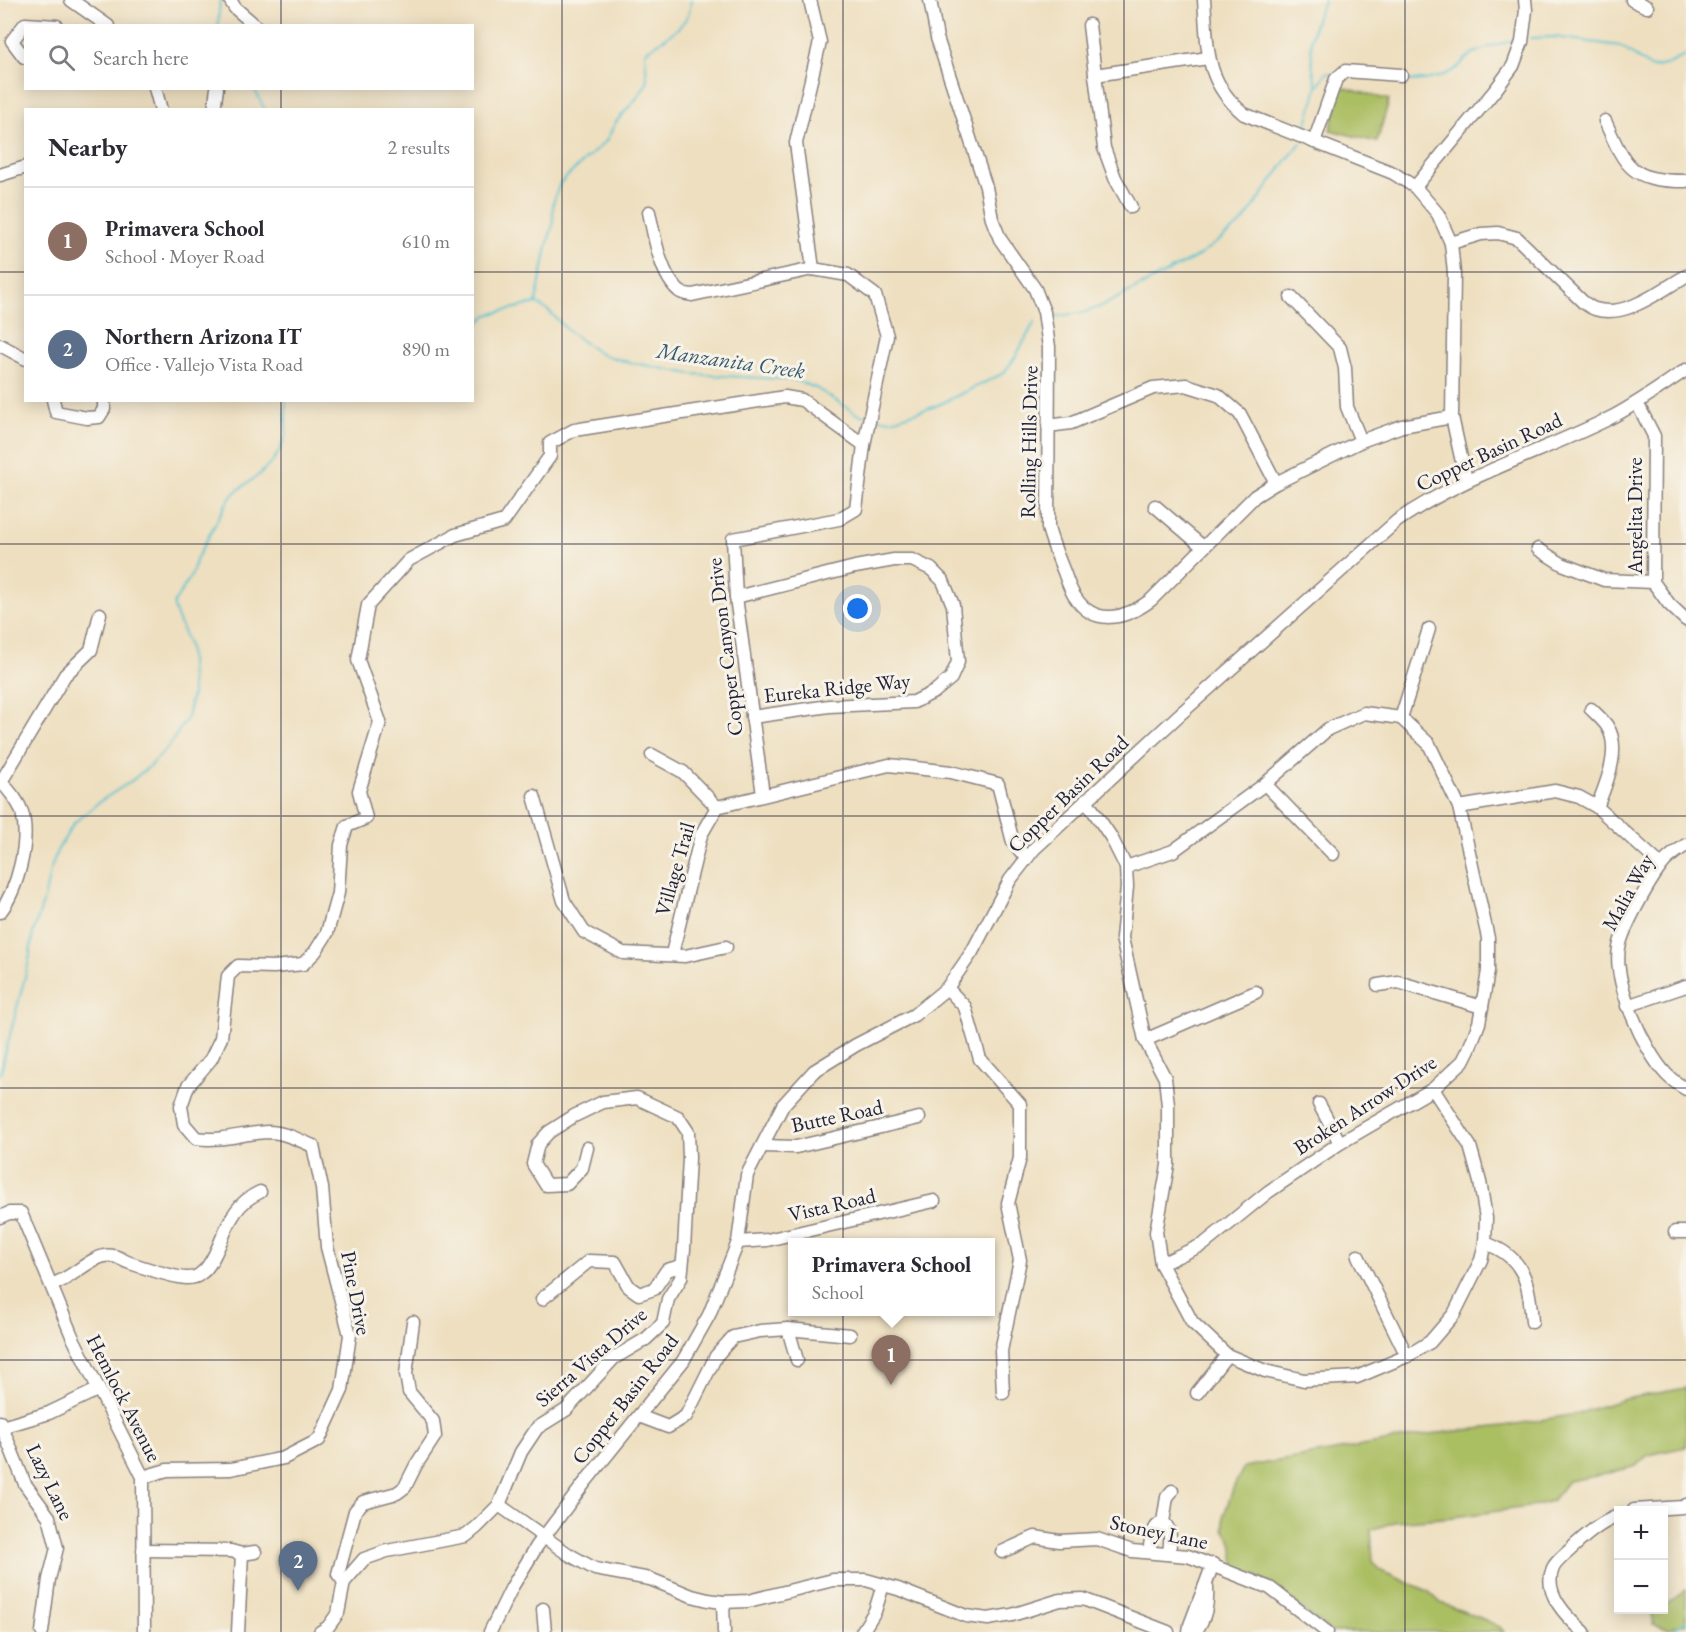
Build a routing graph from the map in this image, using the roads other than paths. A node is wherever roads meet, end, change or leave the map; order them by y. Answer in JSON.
{"nodes":[{"id":1,"x":71,"y":0,"type":"edge"},
{"id":2,"x":230,"y":0,"type":"edge"},
{"id":3,"x":810,"y":0,"type":"edge"},
{"id":4,"x":930,"y":0,"type":"edge"},
{"id":5,"x":1204,"y":0,"type":"edge"},
{"id":6,"x":1525,"y":0,"type":"edge"},
{"id":7,"x":1632,"y":0,"type":"edge"},
{"id":8,"x":1647,"y":7,"type":"dead end"},
{"id":9,"x":103,"y":24,"type":"edge"},
{"id":10,"x":253,"y":24,"type":"edge"},
{"id":11,"x":1089,"y":25,"type":"dead end"},
{"id":12,"x":24,"y":26,"type":"edge"},
{"id":13,"x":24,"y":57,"type":"dead end"},
{"id":14,"x":1208,"y":58,"type":"junction"},
{"id":15,"x":1095,"y":75,"type":"junction"},
{"id":16,"x":1401,"y":75,"type":"dead end"},
{"id":17,"x":156,"y":90,"type":"edge"},
{"id":18,"x":217,"y":90,"type":"edge"},
{"id":19,"x":160,"y":108,"type":"edge"},
{"id":20,"x":214,"y":108,"type":"edge"},
{"id":21,"x":1605,"y":121,"type":"dead end"},
{"id":22,"x":1311,"y":141,"type":"junction"},
{"id":23,"x":24,"y":168,"type":"edge"},
{"id":24,"x":0,"y":175,"type":"edge"},
{"id":25,"x":1686,"y":181,"type":"edge"},
{"id":26,"x":1416,"y":187,"type":"junction"},
{"id":27,"x":1131,"y":207,"type":"dead end"},
{"id":28,"x":649,"y":212,"type":"dead end"},
{"id":29,"x":1451,"y":243,"type":"junction"},
{"id":30,"x":813,"y":269,"type":"junction"},
{"id":31,"x":1686,"y":276,"type":"edge"},
{"id":32,"x":1291,"y":297,"type":"dead end"},
{"id":33,"x":0,"y":345,"type":"edge"},
{"id":34,"x":24,"y":358,"type":"edge"},
{"id":35,"x":1686,"y":370,"type":"edge"},
{"id":36,"x":54,"y":402,"type":"edge"},
{"id":37,"x":105,"y":402,"type":"edge"},
{"id":38,"x":1637,"y":403,"type":"junction"},
{"id":39,"x":1452,"y":417,"type":"junction"},
{"id":40,"x":1048,"y":426,"type":"junction"},
{"id":41,"x":1360,"y":441,"type":"junction"},
{"id":42,"x":864,"y":445,"type":"junction"},
{"id":43,"x":1466,"y":480,"type":"junction"},
{"id":44,"x":1276,"y":483,"type":"junction"},
{"id":45,"x":1155,"y":506,"type":"dead end"},
{"id":46,"x":1203,"y":547,"type":"junction"},
{"id":47,"x":1538,"y":549,"type":"dead end"},
{"id":48,"x":1653,"y":582,"type":"junction"},
{"id":49,"x":736,"y":597,"type":"junction"},
{"id":50,"x":100,"y":614,"type":"dead end"},
{"id":51,"x":1686,"y":620,"type":"edge"},
{"id":52,"x":1429,"y":629,"type":"dead end"},
{"id":53,"x":1591,"y":709,"type":"dead end"},
{"id":54,"x":752,"y":717,"type":"junction"},
{"id":55,"x":1401,"y":718,"type":"junction"},
{"id":56,"x":652,"y":755,"type":"dead end"},
{"id":57,"x":0,"y":782,"type":"edge"},
{"id":58,"x":1265,"y":784,"type":"junction"},
{"id":59,"x":763,"y":795,"type":"junction"},
{"id":60,"x":534,"y":796,"type":"dead end"},
{"id":61,"x":1086,"y":800,"type":"junction"},
{"id":62,"x":717,"y":807,"type":"junction"},
{"id":63,"x":1459,"y":807,"type":"junction"},
{"id":64,"x":1597,"y":807,"type":"junction"},
{"id":65,"x":1686,"y":845,"type":"edge"},
{"id":66,"x":1332,"y":854,"type":"dead end"},
{"id":67,"x":1026,"y":858,"type":"junction"},
{"id":68,"x":1661,"y":865,"type":"junction"},
{"id":69,"x":1126,"y":867,"type":"junction"},
{"id":70,"x":0,"y":912,"type":"edge"},
{"id":71,"x":726,"y":947,"type":"dead end"},
{"id":72,"x":672,"y":954,"type":"junction"},
{"id":73,"x":1378,"y":985,"type":"dead end"},
{"id":74,"x":1686,"y":986,"type":"edge"},
{"id":75,"x":947,"y":988,"type":"junction"},
{"id":76,"x":1256,"y":992,"type":"dead end"},
{"id":77,"x":1627,"y":1006,"type":"junction"},
{"id":78,"x":1482,"y":1007,"type":"junction"},
{"id":79,"x":1145,"y":1040,"type":"junction"},
{"id":80,"x":1434,"y":1089,"type":"junction"},
{"id":81,"x":1686,"y":1089,"type":"edge"},
{"id":82,"x":1319,"y":1104,"type":"dead end"},
{"id":83,"x":919,"y":1118,"type":"dead end"},
{"id":84,"x":1340,"y":1143,"type":"junction"},
{"id":85,"x":762,"y":1146,"type":"junction"},
{"id":86,"x":587,"y":1148,"type":"dead end"},
{"id":87,"x":260,"y":1191,"type":"dead end"},
{"id":88,"x":934,"y":1201,"type":"dead end"},
{"id":89,"x":0,"y":1217,"type":"edge"},
{"id":90,"x":738,"y":1242,"type":"junction"},
{"id":91,"x":1485,"y":1243,"type":"junction"},
{"id":92,"x":1358,"y":1256,"type":"dead end"},
{"id":93,"x":1161,"y":1264,"type":"junction"},
{"id":94,"x":681,"y":1266,"type":"junction"},
{"id":95,"x":52,"y":1284,"type":"junction"},
{"id":96,"x":542,"y":1299,"type":"dead end"},
{"id":97,"x":412,"y":1322,"type":"dead end"},
{"id":98,"x":1532,"y":1322,"type":"dead end"},
{"id":99,"x":788,"y":1329,"type":"junction"},
{"id":100,"x":850,"y":1335,"type":"dead end"},
{"id":101,"x":1227,"y":1354,"type":"junction"},
{"id":102,"x":1407,"y":1356,"type":"junction"},
{"id":103,"x":797,"y":1360,"type":"dead end"},
{"id":104,"x":97,"y":1390,"type":"junction"},
{"id":105,"x":1003,"y":1393,"type":"dead end"},
{"id":106,"x":1197,"y":1393,"type":"dead end"},
{"id":107,"x":639,"y":1416,"type":"junction"},
{"id":108,"x":1,"y":1425,"type":"edge"},
{"id":109,"x":143,"y":1478,"type":"junction"},
{"id":110,"x":1172,"y":1491,"type":"dead end"},
{"id":111,"x":499,"y":1505,"type":"junction"},
{"id":112,"x":1686,"y":1505,"type":"edge"},
{"id":113,"x":1668,"y":1507,"type":"edge"},
{"id":114,"x":1614,"y":1518,"type":"edge"},
{"id":115,"x":1163,"y":1522,"type":"junction"},
{"id":116,"x":545,"y":1537,"type":"junction"},
{"id":117,"x":143,"y":1550,"type":"junction"},
{"id":118,"x":255,"y":1552,"type":"dead end"},
{"id":119,"x":1002,"y":1552,"type":"dead end"},
{"id":120,"x":1149,"y":1552,"type":"junction"},
{"id":121,"x":242,"y":1554,"type":"junction"},
{"id":122,"x":1169,"y":1554,"type":"junction"},
{"id":123,"x":1213,"y":1564,"type":"junction"},
{"id":124,"x":344,"y":1582,"type":"junction"},
{"id":125,"x":1206,"y":1583,"type":"junction"},
{"id":126,"x":883,"y":1585,"type":"junction"},
{"id":127,"x":723,"y":1602,"type":"junction"},
{"id":128,"x":543,"y":1609,"type":"dead end"},
{"id":129,"x":42,"y":1632,"type":"edge"},
{"id":130,"x":144,"y":1632,"type":"edge"},
{"id":131,"x":238,"y":1632,"type":"edge"},
{"id":132,"x":320,"y":1632,"type":"edge"},
{"id":133,"x":490,"y":1632,"type":"edge"},
{"id":134,"x":545,"y":1632,"type":"edge"},
{"id":135,"x":724,"y":1632,"type":"edge"},
{"id":136,"x":862,"y":1632,"type":"edge"},
{"id":137,"x":1168,"y":1632,"type":"edge"},
{"id":138,"x":1189,"y":1632,"type":"edge"},
{"id":139,"x":1195,"y":1632,"type":"edge"},
{"id":140,"x":1327,"y":1632,"type":"edge"},
{"id":141,"x":1584,"y":1632,"type":"edge"}],
"edges":[{"from":1,"to":9,"type":"street"},
{"from":2,"to":10,"type":"street"},
{"from":3,"to":30,"type":"street"},
{"from":4,"to":40,"type":"street","name":"Rolling Hills Drive"},
{"from":5,"to":14,"type":"street"},
{"from":6,"to":26,"type":"street"},
{"from":7,"to":8,"type":"street"},
{"from":11,"to":15,"type":"street"},
{"from":12,"to":13,"type":"street"},
{"from":14,"to":15,"type":"street"},
{"from":14,"to":22,"type":"street"},
{"from":15,"to":27,"type":"street"},
{"from":16,"to":22,"type":"street"},
{"from":17,"to":19,"type":"street"},
{"from":18,"to":20,"type":"street"},
{"from":21,"to":25,"type":"street"},
{"from":22,"to":26,"type":"street"},
{"from":23,"to":24,"type":"street"},
{"from":26,"to":29,"type":"street"},
{"from":28,"to":30,"type":"street"},
{"from":29,"to":31,"type":"street"},
{"from":29,"to":39,"type":"street"},
{"from":30,"to":42,"type":"street","name":"Copper Canyon Drive"},
{"from":32,"to":41,"type":"street"},
{"from":33,"to":34,"type":"street"},
{"from":35,"to":38,"type":"street","name":"Copper Basin Road"},
{"from":36,"to":37,"type":"street"},
{"from":38,"to":43,"type":"street","name":"Copper Basin Road"},
{"from":38,"to":48,"type":"street","name":"Angelita Drive"},
{"from":39,"to":41,"type":"street","name":"Rolling Hills Drive"},
{"from":39,"to":43,"type":"street"},
{"from":40,"to":44,"type":"street"},
{"from":40,"to":46,"type":"street","name":"Rolling Hills Drive"},
{"from":41,"to":44,"type":"street","name":"Rolling Hills Drive"},
{"from":42,"to":49,"type":"street","name":"Copper Canyon Drive"},
{"from":42,"to":109,"type":"street","name":"Pine Drive"},
{"from":43,"to":61,"type":"street","name":"Copper Basin Road"},
{"from":44,"to":46,"type":"street","name":"Rolling Hills Drive"},
{"from":45,"to":46,"type":"street"},
{"from":47,"to":48,"type":"street"},
{"from":48,"to":51,"type":"street","name":"Angelita Drive"},
{"from":49,"to":54,"type":"street","name":"Copper Canyon Drive"},
{"from":49,"to":54,"type":"street","name":"Eureka Ridge Way"},
{"from":50,"to":57,"type":"street"},
{"from":52,"to":55,"type":"street"},
{"from":53,"to":64,"type":"street"},
{"from":54,"to":59,"type":"street","name":"Copper Canyon Drive"},
{"from":55,"to":58,"type":"street"},
{"from":55,"to":63,"type":"street","name":"Broken Arrow Drive"},
{"from":56,"to":62,"type":"street"},
{"from":57,"to":70,"type":"street"},
{"from":58,"to":66,"type":"street"},
{"from":58,"to":69,"type":"street"},
{"from":59,"to":62,"type":"street","name":"Village Trail"},
{"from":59,"to":67,"type":"street"},
{"from":60,"to":72,"type":"street"},
{"from":61,"to":67,"type":"street","name":"Copper Basin Road"},
{"from":61,"to":69,"type":"street"},
{"from":62,"to":72,"type":"street","name":"Village Trail"},
{"from":63,"to":64,"type":"street"},
{"from":63,"to":78,"type":"street","name":"Broken Arrow Drive"},
{"from":64,"to":68,"type":"street"},
{"from":65,"to":68,"type":"street","name":"Malia Way"},
{"from":67,"to":75,"type":"street","name":"Copper Basin Road"},
{"from":68,"to":77,"type":"street","name":"Malia Way"},
{"from":69,"to":79,"type":"street"},
{"from":71,"to":72,"type":"street"},
{"from":73,"to":78,"type":"street"},
{"from":74,"to":77,"type":"street"},
{"from":75,"to":85,"type":"street","name":"Copper Basin Road"},
{"from":75,"to":105,"type":"street"},
{"from":76,"to":79,"type":"street"},
{"from":77,"to":81,"type":"street","name":"Malia Way"},
{"from":78,"to":80,"type":"street","name":"Broken Arrow Drive"},
{"from":79,"to":93,"type":"street"},
{"from":80,"to":84,"type":"street","name":"Broken Arrow Drive"},
{"from":80,"to":91,"type":"street"},
{"from":82,"to":84,"type":"street"},
{"from":83,"to":85,"type":"street","name":"Butte Road"},
{"from":84,"to":93,"type":"street","name":"Broken Arrow Drive"},
{"from":85,"to":90,"type":"street","name":"Copper Basin Road"},
{"from":86,"to":94,"type":"street","name":"Sierra Vista Drive"},
{"from":87,"to":95,"type":"street"},
{"from":88,"to":90,"type":"street","name":"Vista Road"},
{"from":89,"to":95,"type":"street","name":"Hemlock Avenue"},
{"from":90,"to":107,"type":"street","name":"Copper Basin Road"},
{"from":91,"to":98,"type":"street"},
{"from":91,"to":102,"type":"street"},
{"from":92,"to":102,"type":"street"},
{"from":93,"to":101,"type":"street"},
{"from":94,"to":96,"type":"street"},
{"from":94,"to":111,"type":"street","name":"Sierra Vista Drive"},
{"from":95,"to":104,"type":"street","name":"Hemlock Avenue"},
{"from":97,"to":124,"type":"street"},
{"from":99,"to":100,"type":"street"},
{"from":99,"to":103,"type":"street"},
{"from":99,"to":107,"type":"street"},
{"from":101,"to":102,"type":"street"},
{"from":101,"to":106,"type":"street"},
{"from":104,"to":108,"type":"street"},
{"from":104,"to":109,"type":"street","name":"Hemlock Avenue"},
{"from":107,"to":116,"type":"street","name":"Copper Basin Road"},
{"from":108,"to":129,"type":"street","name":"Lazy Lane"},
{"from":109,"to":117,"type":"street","name":"Hemlock Avenue"},
{"from":110,"to":115,"type":"street"},
{"from":111,"to":116,"type":"street"},
{"from":111,"to":124,"type":"street","name":"Sierra Vista Drive"},
{"from":112,"to":113,"type":"street"},
{"from":114,"to":141,"type":"street"},
{"from":115,"to":120,"type":"street"},
{"from":115,"to":122,"type":"street"},
{"from":116,"to":127,"type":"street"},
{"from":116,"to":133,"type":"street","name":"Copper Basin Road"},
{"from":117,"to":121,"type":"street"},
{"from":117,"to":130,"type":"street","name":"Hemlock Avenue"},
{"from":118,"to":121,"type":"street"},
{"from":119,"to":120,"type":"street","name":"Stoney Lane"},
{"from":120,"to":122,"type":"street","name":"Stoney Lane"},
{"from":121,"to":131,"type":"street"},
{"from":122,"to":123,"type":"street","name":"Stoney Lane"},
{"from":123,"to":125,"type":"street"},
{"from":123,"to":140,"type":"street","name":"Stoney Lane"},
{"from":124,"to":132,"type":"street"},
{"from":125,"to":138,"type":"street"},
{"from":125,"to":139,"type":"street"},
{"from":126,"to":127,"type":"street"},
{"from":126,"to":136,"type":"street"},
{"from":126,"to":137,"type":"street"},
{"from":127,"to":135,"type":"street"},
{"from":128,"to":134,"type":"street"}]}
